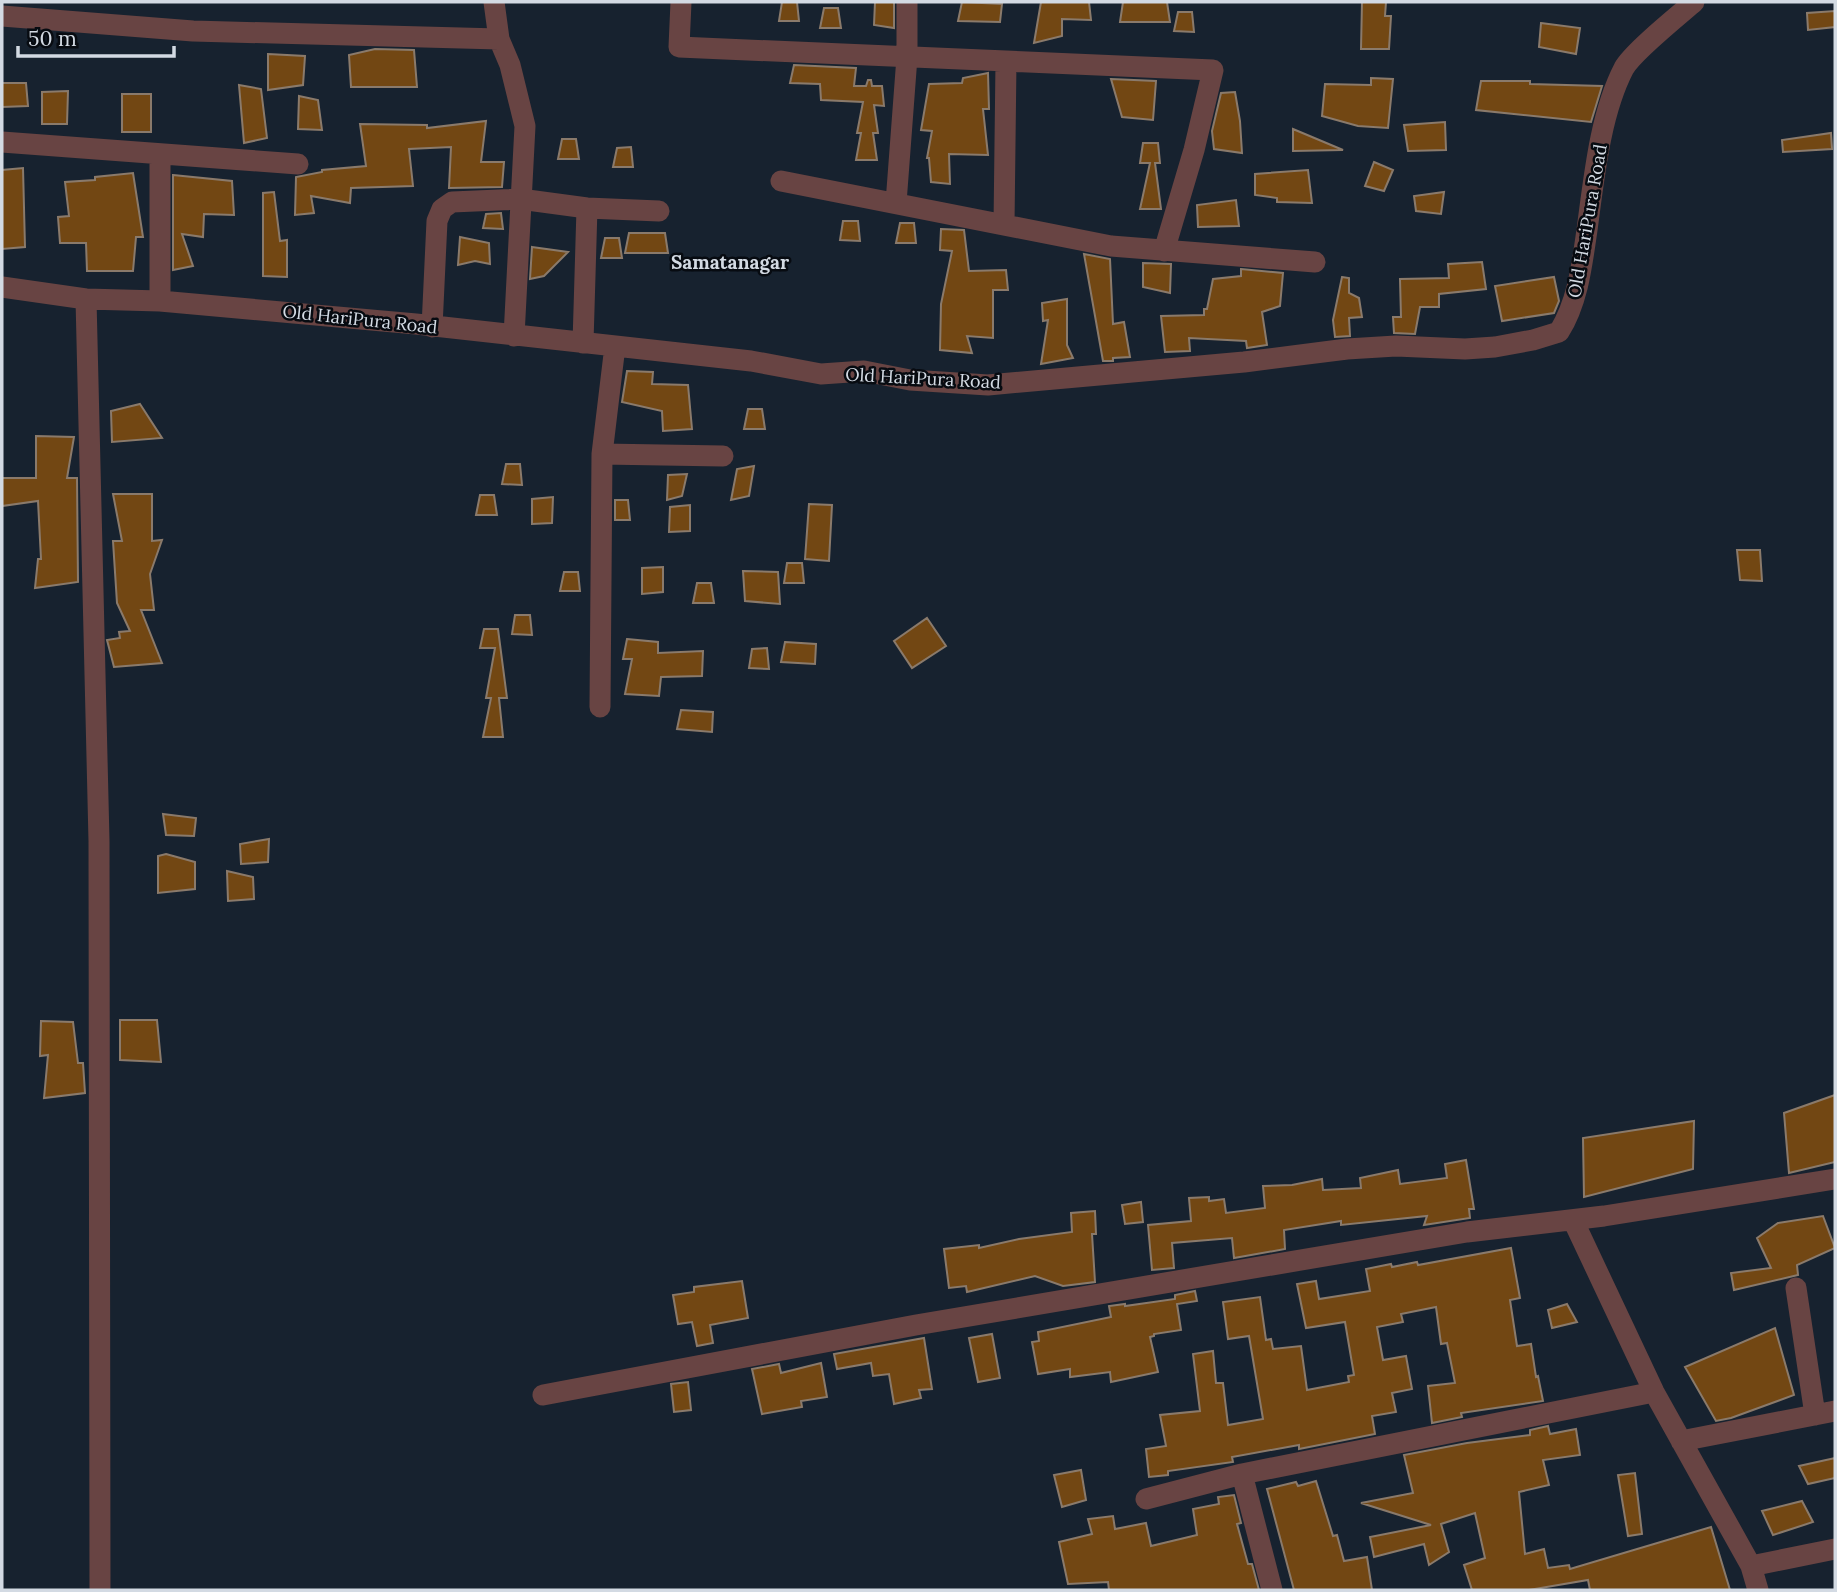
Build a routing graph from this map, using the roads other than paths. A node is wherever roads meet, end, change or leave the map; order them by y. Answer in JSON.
{"nodes":[{"id":1,"x":494,"y":2,"type":"edge"},
{"id":2,"x":681,"y":2,"type":"edge"},
{"id":3,"x":907,"y":2,"type":"edge"},
{"id":4,"x":1695,"y":2,"type":"edge"},
{"id":5,"x":2,"y":16,"type":"edge"},
{"id":6,"x":499,"y":39,"type":"junction"},
{"id":7,"x":907,"y":57,"type":"junction"},
{"id":8,"x":1006,"y":61,"type":"junction"},
{"id":9,"x":2,"y":142,"type":"edge"},
{"id":10,"x":160,"y":155,"type":"junction"},
{"id":11,"x":298,"y":164,"type":"dead end"},
{"id":12,"x":781,"y":181,"type":"dead end"},
{"id":13,"x":520,"y":199,"type":"junction"},
{"id":14,"x":896,"y":204,"type":"junction"},
{"id":15,"x":587,"y":208,"type":"junction"},
{"id":16,"x":659,"y":211,"type":"dead end"},
{"id":17,"x":1004,"y":225,"type":"junction"},
{"id":18,"x":1164,"y":251,"type":"junction"},
{"id":19,"x":1315,"y":262,"type":"dead end"},
{"id":20,"x":2,"y":288,"type":"edge"},
{"id":21,"x":86,"y":299,"type":"junction"},
{"id":22,"x":160,"y":300,"type":"junction"},
{"id":23,"x":432,"y":327,"type":"junction"},
{"id":24,"x":514,"y":336,"type":"junction"},
{"id":25,"x":583,"y":343,"type":"junction"},
{"id":26,"x":615,"y":346,"type":"junction"},
{"id":27,"x":602,"y":454,"type":"junction"},
{"id":28,"x":723,"y":456,"type":"dead end"},
{"id":29,"x":600,"y":707,"type":"dead end"},
{"id":30,"x":1835,"y":1179,"type":"edge"},
{"id":31,"x":1573,"y":1220,"type":"junction"},
{"id":32,"x":1796,"y":1288,"type":"dead end"},
{"id":33,"x":1654,"y":1392,"type":"junction"},
{"id":34,"x":543,"y":1395,"type":"dead end"},
{"id":35,"x":1825,"y":1413,"type":"edge"},
{"id":36,"x":1681,"y":1441,"type":"junction"},
{"id":37,"x":1242,"y":1474,"type":"junction"},
{"id":38,"x":1146,"y":1499,"type":"dead end"},
{"id":39,"x":1835,"y":1549,"type":"edge"},
{"id":40,"x":1751,"y":1566,"type":"junction"},
{"id":41,"x":100,"y":1590,"type":"edge"},
{"id":42,"x":1272,"y":1590,"type":"edge"},
{"id":43,"x":1758,"y":1590,"type":"edge"}],
"edges":[{"from":1,"to":6,"type":"street"},
{"from":2,"to":7,"type":"street"},
{"from":3,"to":7,"type":"street"},
{"from":4,"to":26,"type":"street","name":"Old HariPura Road"},
{"from":5,"to":6,"type":"street"},
{"from":6,"to":13,"type":"street"},
{"from":7,"to":8,"type":"street"},
{"from":7,"to":14,"type":"street"},
{"from":8,"to":17,"type":"street"},
{"from":8,"to":18,"type":"street"},
{"from":9,"to":10,"type":"street"},
{"from":10,"to":11,"type":"street"},
{"from":10,"to":22,"type":"street"},
{"from":12,"to":14,"type":"street"},
{"from":13,"to":15,"type":"street"},
{"from":13,"to":23,"type":"street"},
{"from":13,"to":24,"type":"street"},
{"from":14,"to":17,"type":"street"},
{"from":15,"to":16,"type":"street"},
{"from":15,"to":25,"type":"street"},
{"from":17,"to":18,"type":"street"},
{"from":18,"to":19,"type":"street"},
{"from":20,"to":21,"type":"street","name":"Old HariPura Road"},
{"from":21,"to":22,"type":"street","name":"Old HariPura Road"},
{"from":21,"to":41,"type":"street"},
{"from":22,"to":23,"type":"street","name":"Old HariPura Road"},
{"from":23,"to":24,"type":"street","name":"Old HariPura Road"},
{"from":24,"to":25,"type":"street","name":"Old HariPura Road"},
{"from":25,"to":26,"type":"street","name":"Old HariPura Road"},
{"from":26,"to":27,"type":"street"},
{"from":27,"to":28,"type":"street"},
{"from":27,"to":29,"type":"street"},
{"from":30,"to":31,"type":"street"},
{"from":31,"to":33,"type":"street"},
{"from":31,"to":34,"type":"street"},
{"from":32,"to":35,"type":"street"},
{"from":33,"to":36,"type":"street"},
{"from":33,"to":37,"type":"street"},
{"from":35,"to":36,"type":"street"},
{"from":36,"to":40,"type":"street"},
{"from":37,"to":38,"type":"street"},
{"from":37,"to":42,"type":"street"},
{"from":39,"to":40,"type":"street"},
{"from":40,"to":43,"type":"street"}]}
